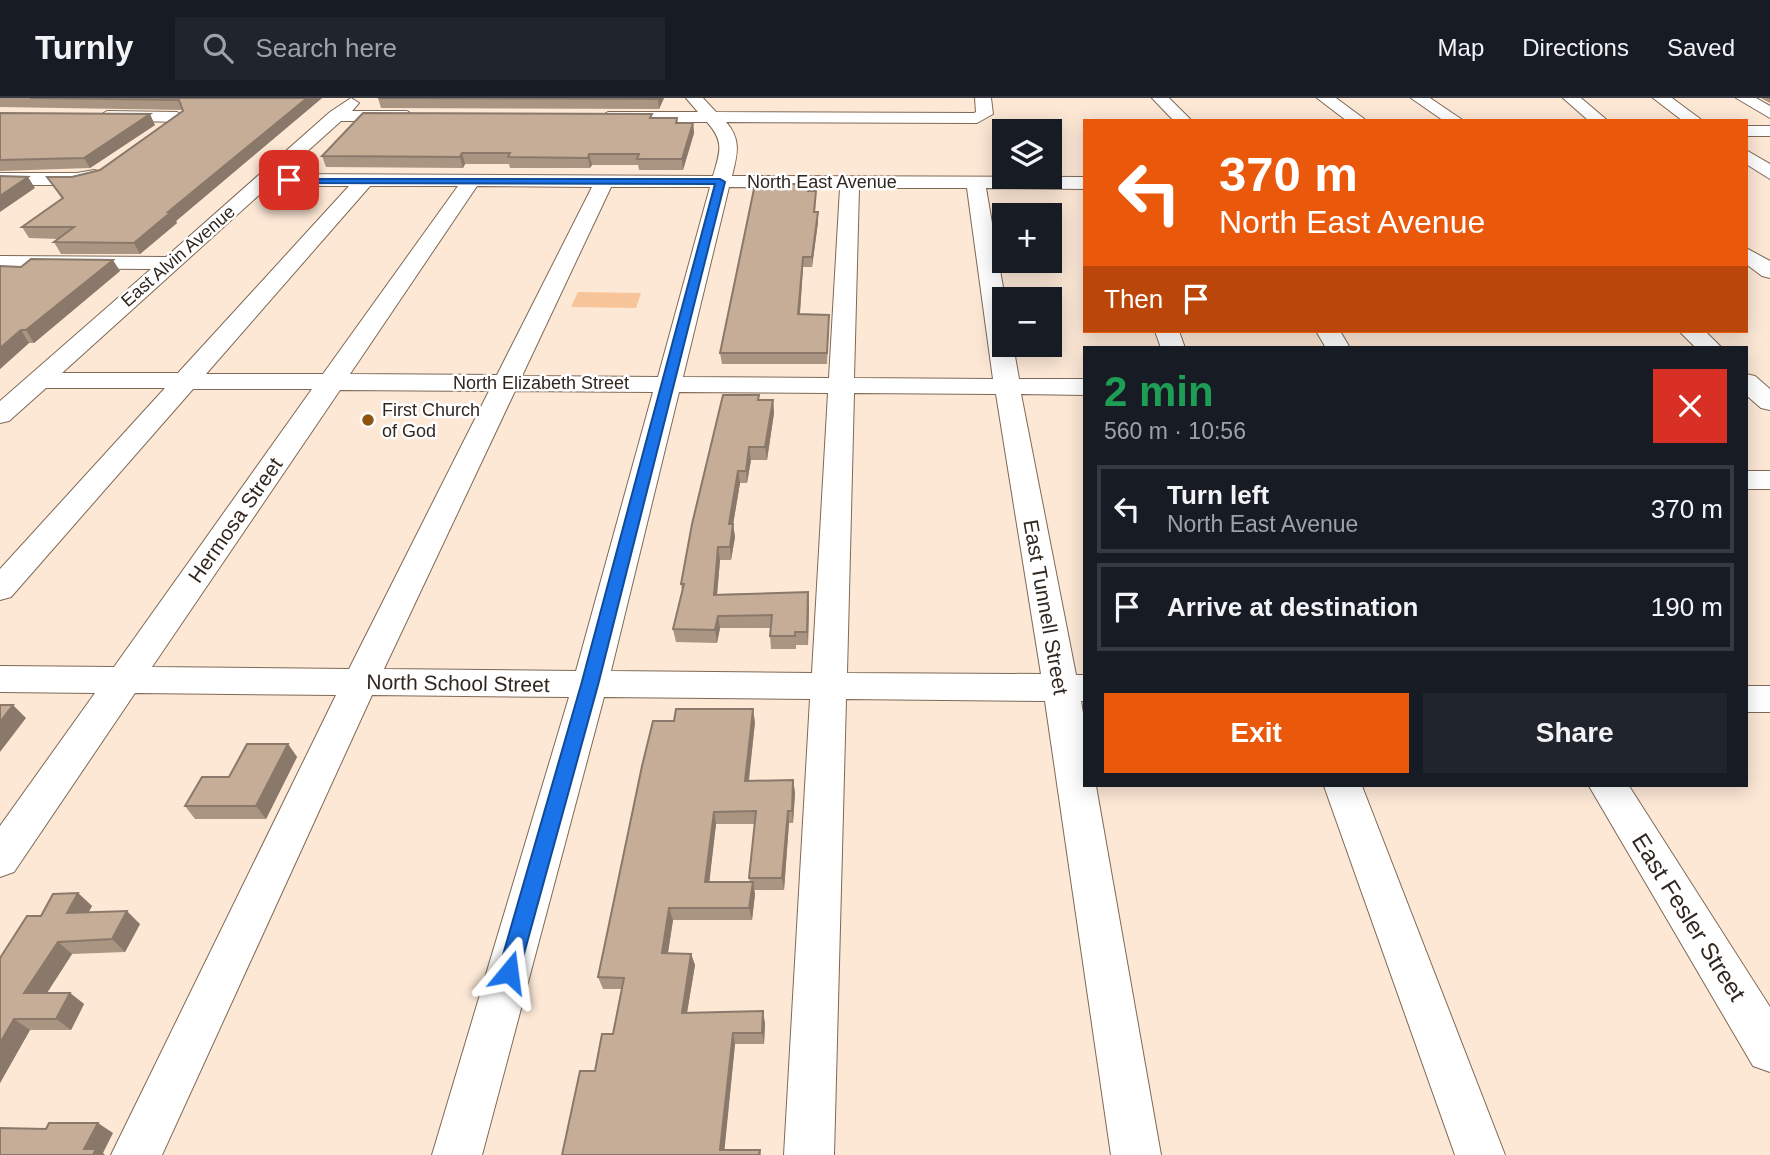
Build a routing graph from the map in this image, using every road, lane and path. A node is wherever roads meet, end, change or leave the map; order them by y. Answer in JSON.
{"nodes":[{"id":1,"x":356,"y":98,"type":"edge"},
{"id":2,"x":983,"y":98,"type":"edge"},
{"id":3,"x":1160,"y":98,"type":"edge"},
{"id":4,"x":1325,"y":98,"type":"edge"},
{"id":5,"x":1419,"y":98,"type":"edge"},
{"id":6,"x":1571,"y":98,"type":"edge"},
{"id":7,"x":1661,"y":98,"type":"edge"},
{"id":8,"x":1744,"y":98,"type":"edge"},
{"id":9,"x":702,"y":107,"type":"edge"},
{"id":10,"x":1770,"y":113,"type":"edge"},
{"id":11,"x":94,"y":116,"type":"edge"},
{"id":12,"x":336,"y":116,"type":"junction"},
{"id":13,"x":419,"y":116,"type":"edge"},
{"id":14,"x":585,"y":117,"type":"edge"},
{"id":15,"x":1182,"y":119,"type":"edge"},
{"id":16,"x":1356,"y":119,"type":"edge"},
{"id":17,"x":1453,"y":119,"type":"edge"},
{"id":18,"x":1597,"y":119,"type":"edge"},
{"id":19,"x":1692,"y":119,"type":"edge"},
{"id":20,"x":1748,"y":131,"type":"edge"},
{"id":21,"x":1770,"y":131,"type":"edge"},
{"id":22,"x":155,"y":135,"type":"edge"},
{"id":23,"x":1748,"y":158,"type":"edge"},
{"id":24,"x":108,"y":167,"type":"edge"},
{"id":25,"x":0,"y":179,"type":"edge"},
{"id":26,"x":264,"y":180,"type":"junction"},
{"id":27,"x":364,"y":181,"type":"junction"},
{"id":28,"x":471,"y":181,"type":"junction"},
{"id":29,"x":604,"y":181,"type":"junction"},
{"id":30,"x":1766,"y":181,"type":"edge"},
{"id":31,"x":720,"y":182,"type":"junction"},
{"id":32,"x":850,"y":182,"type":"junction"},
{"id":33,"x":976,"y":183,"type":"junction"},
{"id":34,"x":1083,"y":183,"type":"edge"},
{"id":35,"x":1748,"y":255,"type":"edge"},
{"id":36,"x":0,"y":262,"type":"edge"},
{"id":37,"x":169,"y":263,"type":"junction"},
{"id":38,"x":1770,"y":271,"type":"edge"},
{"id":39,"x":1693,"y":333,"type":"edge"},
{"id":40,"x":1708,"y":346,"type":"edge"},
{"id":41,"x":39,"y":380,"type":"junction"},
{"id":42,"x":186,"y":381,"type":"junction"},
{"id":43,"x":330,"y":383,"type":"junction"},
{"id":44,"x":506,"y":383,"type":"junction"},
{"id":45,"x":669,"y":384,"type":"junction"},
{"id":46,"x":840,"y":385,"type":"junction"},
{"id":47,"x":1007,"y":386,"type":"junction"},
{"id":48,"x":1083,"y":387,"type":"edge"},
{"id":49,"x":0,"y":415,"type":"edge"},
{"id":50,"x":1748,"y":480,"type":"edge"},
{"id":51,"x":1770,"y":480,"type":"edge"},
{"id":52,"x":0,"y":589,"type":"edge"},
{"id":53,"x":0,"y":679,"type":"edge"},
{"id":54,"x":125,"y":679,"type":"junction"},
{"id":55,"x":360,"y":682,"type":"junction"},
{"id":56,"x":590,"y":685,"type":"junction"},
{"id":57,"x":829,"y":687,"type":"junction"},
{"id":58,"x":1073,"y":688,"type":"edge"},
{"id":59,"x":1748,"y":699,"type":"edge"},
{"id":60,"x":1770,"y":699,"type":"edge"},
{"id":61,"x":1083,"y":762,"type":"edge"},
{"id":62,"x":1086,"y":787,"type":"edge"},
{"id":63,"x":1343,"y":787,"type":"edge"},
{"id":64,"x":1609,"y":787,"type":"edge"},
{"id":65,"x":0,"y":859,"type":"edge"},
{"id":66,"x":1770,"y":1049,"type":"edge"},
{"id":67,"x":136,"y":1155,"type":"edge"},
{"id":68,"x":457,"y":1155,"type":"edge"},
{"id":69,"x":809,"y":1155,"type":"edge"},
{"id":70,"x":1136,"y":1155,"type":"edge"},
{"id":71,"x":1480,"y":1155,"type":"edge"}],
"edges":[{"from":1,"to":12,"type":"street","name":"East Alvin Avenue"},
{"from":2,"to":9,"type":"street"},
{"from":3,"to":15,"type":"street"},
{"from":4,"to":16,"type":"street"},
{"from":5,"to":17,"type":"street"},
{"from":6,"to":18,"type":"street"},
{"from":7,"to":19,"type":"street"},
{"from":8,"to":10,"type":"street"},
{"from":9,"to":14,"type":"street"},
{"from":9,"to":31,"type":"street"},
{"from":11,"to":22,"type":"street"},
{"from":12,"to":13,"type":"street"},
{"from":12,"to":26,"type":"street","name":"East Alvin Avenue"},
{"from":20,"to":21,"type":"street"},
{"from":23,"to":30,"type":"street"},
{"from":24,"to":25,"type":"street"},
{"from":26,"to":27,"type":"street","name":"North East Avenue"},
{"from":26,"to":37,"type":"street","name":"East Alvin Avenue"},
{"from":27,"to":28,"type":"street","name":"North East Avenue"},
{"from":27,"to":42,"type":"street"},
{"from":28,"to":29,"type":"street","name":"North East Avenue"},
{"from":28,"to":43,"type":"street","name":"Hermosa Street"},
{"from":29,"to":31,"type":"street","name":"North East Avenue"},
{"from":29,"to":44,"type":"street"},
{"from":31,"to":32,"type":"street","name":"North East Avenue"},
{"from":31,"to":45,"type":"street"},
{"from":32,"to":33,"type":"street","name":"North East Avenue"},
{"from":32,"to":46,"type":"street"},
{"from":33,"to":34,"type":"street","name":"North East Avenue"},
{"from":33,"to":47,"type":"street","name":"East Tunnell Street"},
{"from":35,"to":38,"type":"street"},
{"from":36,"to":37,"type":"street"},
{"from":37,"to":41,"type":"street","name":"East Alvin Avenue"},
{"from":39,"to":40,"type":"street"},
{"from":41,"to":42,"type":"street","name":"North Elizabeth Street"},
{"from":41,"to":49,"type":"street","name":"East Alvin Avenue"},
{"from":42,"to":43,"type":"street","name":"North Elizabeth Street"},
{"from":42,"to":52,"type":"street"},
{"from":43,"to":44,"type":"street","name":"North Elizabeth Street"},
{"from":43,"to":54,"type":"street","name":"Hermosa Street"},
{"from":44,"to":45,"type":"street","name":"North Elizabeth Street"},
{"from":44,"to":55,"type":"street"},
{"from":45,"to":46,"type":"street","name":"North Elizabeth Street"},
{"from":45,"to":56,"type":"street"},
{"from":46,"to":47,"type":"street","name":"North Elizabeth Street"},
{"from":46,"to":57,"type":"street"},
{"from":47,"to":48,"type":"street","name":"North Elizabeth Street"},
{"from":47,"to":58,"type":"street","name":"East Tunnell Street"},
{"from":50,"to":51,"type":"street"},
{"from":53,"to":54,"type":"street","name":"North School Street"},
{"from":54,"to":55,"type":"street","name":"North School Street"},
{"from":54,"to":65,"type":"street","name":"Hermosa Street"},
{"from":55,"to":56,"type":"street","name":"North School Street"},
{"from":55,"to":67,"type":"street"},
{"from":56,"to":57,"type":"street","name":"North School Street"},
{"from":56,"to":68,"type":"street"},
{"from":57,"to":58,"type":"street","name":"North School Street"},
{"from":57,"to":69,"type":"street"},
{"from":58,"to":61,"type":"street","name":"East Tunnell Street"},
{"from":59,"to":60,"type":"street"},
{"from":62,"to":70,"type":"street","name":"East Tunnell Street"},
{"from":63,"to":71,"type":"street"},
{"from":64,"to":66,"type":"street","name":"East Fesler Street"}]}
